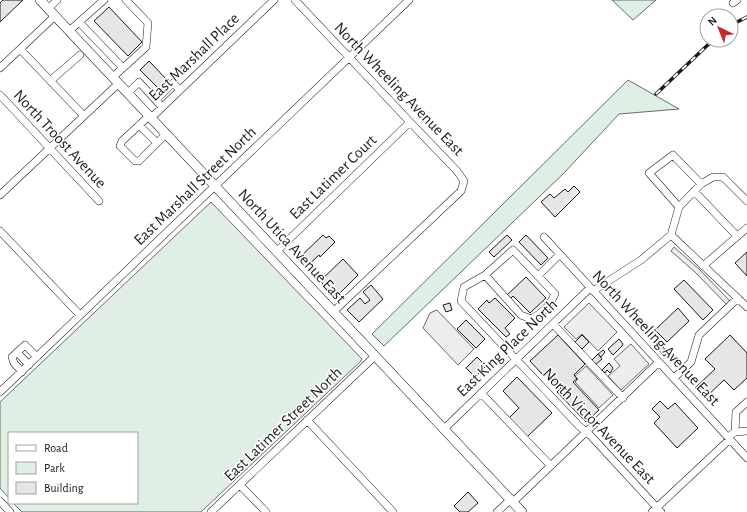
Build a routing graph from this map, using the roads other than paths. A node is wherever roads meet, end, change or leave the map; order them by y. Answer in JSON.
{"nodes":[{"id":1,"x":40,"y":0,"type":"edge"},
{"id":2,"x":57,"y":0,"type":"edge"},
{"id":3,"x":104,"y":0,"type":"edge"},
{"id":4,"x":126,"y":0,"type":"edge"},
{"id":5,"x":274,"y":0,"type":"edge"},
{"id":6,"x":295,"y":0,"type":"edge"},
{"id":7,"x":409,"y":0,"type":"edge"},
{"id":8,"x":48,"y":9,"type":"junction"},
{"id":9,"x":55,"y":16,"type":"junction"},
{"id":10,"x":79,"y":22,"type":"junction"},
{"id":11,"x":69,"y":31,"type":"junction"},
{"id":12,"x":20,"y":49,"type":"junction"},
{"id":13,"x":80,"y":56,"type":"dead end"},
{"id":14,"x":349,"y":57,"type":"junction"},
{"id":15,"x":0,"y":68,"type":"edge"},
{"id":16,"x":123,"y":68,"type":"junction"},
{"id":17,"x":116,"y":80,"type":"junction"},
{"id":18,"x":50,"y":81,"type":"junction"},
{"id":19,"x":180,"y":90,"type":"junction"},
{"id":20,"x":128,"y":93,"type":"junction"},
{"id":21,"x":0,"y":95,"type":"edge"},
{"id":22,"x":156,"y":100,"type":"junction"},
{"id":23,"x":162,"y":107,"type":"junction"},
{"id":24,"x":84,"y":116,"type":"junction"},
{"id":25,"x":150,"y":117,"type":"junction"},
{"id":26,"x":410,"y":122,"type":"junction"},
{"id":27,"x":139,"y":125,"type":"junction"},
{"id":28,"x":166,"y":134,"type":"junction"},
{"id":29,"x":157,"y":143,"type":"junction"},
{"id":30,"x":49,"y":149,"type":"junction"},
{"id":31,"x":701,"y":184,"type":"junction"},
{"id":32,"x":215,"y":186,"type":"junction"},
{"id":33,"x":694,"y":191,"type":"junction"},
{"id":34,"x":0,"y":195,"type":"edge"},
{"id":35,"x":747,"y":200,"type":"edge"},
{"id":36,"x":99,"y":201,"type":"dead end"},
{"id":37,"x":679,"y":207,"type":"junction"},
{"id":38,"x":747,"y":228,"type":"edge"},
{"id":39,"x":0,"y":231,"type":"edge"},
{"id":40,"x":671,"y":235,"type":"junction"},
{"id":41,"x":737,"y":236,"type":"junction"},
{"id":42,"x":544,"y":238,"type":"dead end"},
{"id":43,"x":276,"y":252,"type":"junction"},
{"id":44,"x":560,"y":254,"type":"junction"},
{"id":45,"x":703,"y":266,"type":"junction"},
{"id":46,"x":485,"y":275,"type":"junction"},
{"id":47,"x":538,"y":276,"type":"junction"},
{"id":48,"x":591,"y":289,"type":"junction"},
{"id":49,"x":738,"y":298,"type":"junction"},
{"id":50,"x":747,"y":307,"type":"edge"},
{"id":51,"x":333,"y":312,"type":"junction"},
{"id":52,"x":80,"y":315,"type":"junction"},
{"id":53,"x":552,"y":324,"type":"junction"},
{"id":54,"x":17,"y":352,"type":"junction"},
{"id":55,"x":375,"y":356,"type":"junction"},
{"id":56,"x":37,"y":357,"type":"junction"},
{"id":57,"x":517,"y":358,"type":"junction"},
{"id":58,"x":659,"y":362,"type":"junction"},
{"id":59,"x":29,"y":365,"type":"junction"},
{"id":60,"x":22,"y":372,"type":"junction"},
{"id":61,"x":674,"y":378,"type":"junction"},
{"id":62,"x":0,"y":392,"type":"edge"},
{"id":63,"x":481,"y":393,"type":"junction"},
{"id":64,"x":623,"y":398,"type":"junction"},
{"id":65,"x":747,"y":402,"type":"edge"},
{"id":66,"x":307,"y":420,"type":"junction"},
{"id":67,"x":444,"y":429,"type":"junction"},
{"id":68,"x":747,"y":431,"type":"edge"},
{"id":69,"x":587,"y":432,"type":"junction"},
{"id":70,"x":735,"y":432,"type":"junction"},
{"id":71,"x":729,"y":439,"type":"junction"},
{"id":72,"x":747,"y":458,"type":"edge"},
{"id":73,"x":551,"y":466,"type":"junction"},
{"id":74,"x":240,"y":485,"type":"junction"},
{"id":75,"x":0,"y":501,"type":"edge"},
{"id":76,"x":512,"y":501,"type":"junction"},
{"id":77,"x":657,"y":511,"type":"edge"},
{"id":78,"x":10,"y":512,"type":"edge"},
{"id":79,"x":211,"y":512,"type":"edge"},
{"id":80,"x":266,"y":512,"type":"edge"},
{"id":81,"x":393,"y":512,"type":"edge"},
{"id":82,"x":498,"y":512,"type":"edge"},
{"id":83,"x":522,"y":512,"type":"edge"}],
"edges":[{"from":1,"to":8,"type":"main road","name":"North Utica Avenue East"},
{"from":2,"to":8,"type":"street"},
{"from":3,"to":10,"type":"street"},
{"from":4,"to":16,"type":"street"},
{"from":5,"to":19,"type":"street","name":"East Marshall Place"},
{"from":6,"to":14,"type":"street","name":"North Wheeling Avenue East"},
{"from":7,"to":14,"type":"street","name":"East Marshall Street North"},
{"from":8,"to":9,"type":"main road","name":"North Utica Avenue East"},
{"from":9,"to":11,"type":"main road","name":"North Utica Avenue East"},
{"from":9,"to":12,"type":"street"},
{"from":10,"to":11,"type":"street"},
{"from":10,"to":16,"type":"street"},
{"from":11,"to":17,"type":"main road","name":"North Utica Avenue East"},
{"from":12,"to":15,"type":"street"},
{"from":12,"to":18,"type":"street"},
{"from":13,"to":18,"type":"street"},
{"from":14,"to":26,"type":"street","name":"North Wheeling Avenue East"},
{"from":14,"to":32,"type":"street","name":"East Marshall Street North"},
{"from":16,"to":17,"type":"street"},
{"from":17,"to":20,"type":"main road","name":"North Utica Avenue East"},
{"from":17,"to":24,"type":"street"},
{"from":18,"to":24,"type":"street"},
{"from":19,"to":22,"type":"street"},
{"from":19,"to":23,"type":"street","name":"East Marshall Place"},
{"from":20,"to":22,"type":"street"},
{"from":20,"to":25,"type":"main road","name":"North Utica Avenue East"},
{"from":21,"to":30,"type":"street","name":"North Troost Avenue"},
{"from":22,"to":23,"type":"street"},
{"from":23,"to":25,"type":"street","name":"East Marshall Place"},
{"from":24,"to":30,"type":"street"},
{"from":25,"to":27,"type":"street","name":"East Marshall Place"},
{"from":25,"to":28,"type":"main road","name":"North Utica Avenue East"},
{"from":26,"to":43,"type":"street","name":"East Latimer Court"},
{"from":26,"to":51,"type":"street","name":"North Wheeling Avenue East"},
{"from":27,"to":29,"type":"street"},
{"from":27,"to":29,"type":"street","name":"East Marshall Place"},
{"from":28,"to":29,"type":"street"},
{"from":28,"to":32,"type":"main road","name":"North Utica Avenue East"},
{"from":30,"to":34,"type":"street"},
{"from":30,"to":36,"type":"street","name":"North Troost Avenue"},
{"from":31,"to":33,"type":"street"},
{"from":31,"to":35,"type":"street"},
{"from":31,"to":37,"type":"street"},
{"from":32,"to":43,"type":"main road","name":"North Utica Avenue East"},
{"from":32,"to":52,"type":"street","name":"East Marshall Street North"},
{"from":33,"to":37,"type":"street"},
{"from":33,"to":41,"type":"street"},
{"from":37,"to":40,"type":"street"},
{"from":38,"to":41,"type":"street"},
{"from":39,"to":52,"type":"street"},
{"from":40,"to":45,"type":"street"},
{"from":40,"to":48,"type":"street","name":"East King Place North"},
{"from":41,"to":45,"type":"street"},
{"from":42,"to":44,"type":"street","name":"North Wheeling Avenue East"},
{"from":43,"to":51,"type":"main road","name":"North Utica Avenue East"},
{"from":44,"to":47,"type":"street"},
{"from":44,"to":48,"type":"street","name":"North Wheeling Avenue East"},
{"from":45,"to":49,"type":"street"},
{"from":46,"to":47,"type":"street"},
{"from":46,"to":47,"type":"street"},
{"from":46,"to":57,"type":"street","name":"North Victor Avenue East"},
{"from":48,"to":53,"type":"street","name":"East King Place North"},
{"from":48,"to":58,"type":"street","name":"North Wheeling Avenue East"},
{"from":49,"to":50,"type":"street"},
{"from":49,"to":61,"type":"street"},
{"from":51,"to":55,"type":"main road","name":"North Utica Avenue East"},
{"from":52,"to":56,"type":"street","name":"East Marshall Street North"},
{"from":53,"to":57,"type":"street","name":"East King Place North"},
{"from":53,"to":64,"type":"street"},
{"from":54,"to":56,"type":"street"},
{"from":54,"to":59,"type":"street"},
{"from":54,"to":60,"type":"street"},
{"from":55,"to":66,"type":"street","name":"East Latimer Street North"},
{"from":55,"to":67,"type":"main road","name":"North Utica Avenue East"},
{"from":56,"to":59,"type":"street","name":"East Marshall Street North"},
{"from":57,"to":63,"type":"street","name":"East King Place North"},
{"from":57,"to":69,"type":"street","name":"North Victor Avenue East"},
{"from":58,"to":61,"type":"street","name":"North Wheeling Avenue East"},
{"from":58,"to":64,"type":"street"},
{"from":59,"to":60,"type":"street","name":"East Marshall Street North"},
{"from":60,"to":62,"type":"street","name":"East Marshall Street North"},
{"from":61,"to":71,"type":"street","name":"North Wheeling Avenue East"},
{"from":63,"to":67,"type":"street","name":"East King Place North"},
{"from":63,"to":73,"type":"street"},
{"from":64,"to":69,"type":"street"},
{"from":65,"to":70,"type":"street"},
{"from":66,"to":74,"type":"street","name":"East Latimer Street North"},
{"from":66,"to":81,"type":"street"},
{"from":67,"to":76,"type":"main road","name":"North Utica Avenue East"},
{"from":68,"to":70,"type":"street"},
{"from":69,"to":73,"type":"street"},
{"from":69,"to":77,"type":"street","name":"North Victor Avenue East"},
{"from":70,"to":71,"type":"street"},
{"from":71,"to":72,"type":"street","name":"North Wheeling Avenue East"},
{"from":71,"to":77,"type":"street"},
{"from":73,"to":76,"type":"street"},
{"from":74,"to":79,"type":"street","name":"East Latimer Street North"},
{"from":74,"to":80,"type":"street"},
{"from":75,"to":78,"type":"street"},
{"from":76,"to":82,"type":"street"},
{"from":76,"to":83,"type":"main road","name":"North Utica Avenue East"}]}
